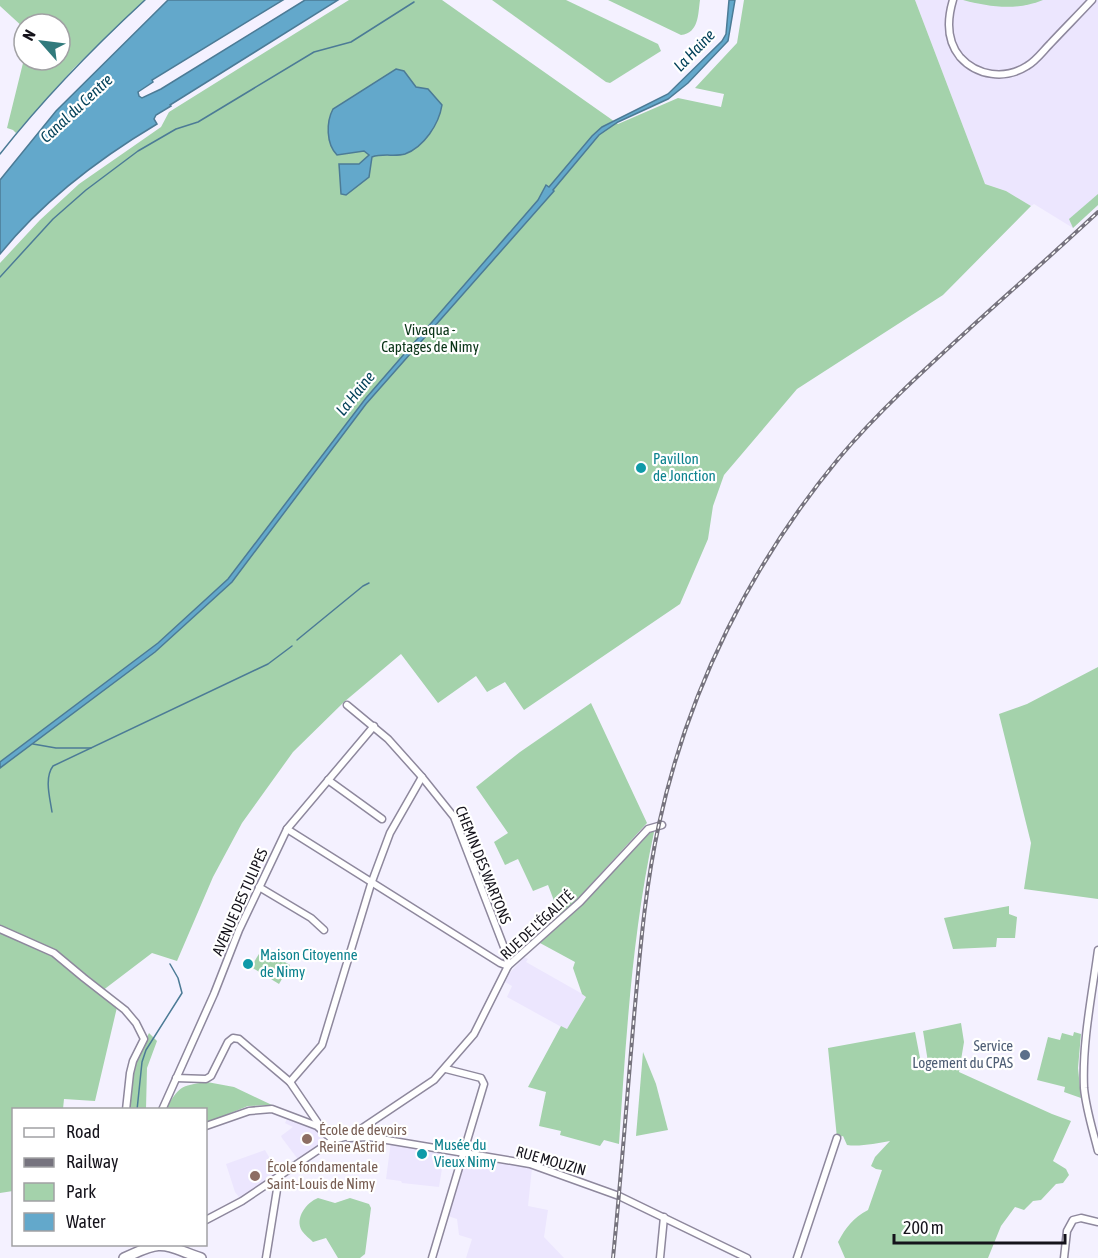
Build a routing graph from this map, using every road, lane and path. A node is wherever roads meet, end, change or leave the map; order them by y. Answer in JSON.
{"nodes":[{"id":1,"x":953,"y":0,"type":"edge"},
{"id":2,"x":1092,"y":0,"type":"edge"},
{"id":3,"x":347,"y":705,"type":"dead end"},
{"id":4,"x":374,"y":726,"type":"junction"},
{"id":5,"x":422,"y":777,"type":"junction"},
{"id":6,"x":328,"y":780,"type":"junction"},
{"id":7,"x":382,"y":819,"type":"dead end"},
{"id":8,"x":662,"y":825,"type":"dead end"},
{"id":9,"x":287,"y":829,"type":"junction"},
{"id":10,"x":371,"y":884,"type":"junction"},
{"id":11,"x":259,"y":887,"type":"junction"},
{"id":12,"x":0,"y":929,"type":"edge"},
{"id":13,"x":324,"y":930,"type":"dead end"},
{"id":14,"x":1098,"y":954,"type":"edge"},
{"id":15,"x":508,"y":966,"type":"junction"},
{"id":16,"x":1094,"y":1003,"type":"edge"},
{"id":17,"x":446,"y":1069,"type":"junction"},
{"id":18,"x":176,"y":1078,"type":"junction"},
{"id":19,"x":290,"y":1082,"type":"junction"},
{"id":20,"x":126,"y":1108,"type":"edge"},
{"id":21,"x":163,"y":1108,"type":"edge"},
{"id":22,"x":207,"y":1126,"type":"edge"},
{"id":23,"x":324,"y":1132,"type":"junction"},
{"id":24,"x":837,"y":1138,"type":"dead end"},
{"id":25,"x":333,"y":1140,"type":"junction"},
{"id":26,"x":1098,"y":1151,"type":"edge"},
{"id":27,"x":463,"y":1153,"type":"junction"},
{"id":28,"x":279,"y":1177,"type":"junction"},
{"id":29,"x":664,"y":1217,"type":"junction"},
{"id":30,"x":207,"y":1219,"type":"edge"},
{"id":31,"x":1098,"y":1222,"type":"edge"},
{"id":32,"x":145,"y":1246,"type":"edge"},
{"id":33,"x":172,"y":1246,"type":"edge"},
{"id":34,"x":744,"y":1257,"type":"edge"},
{"id":35,"x":123,"y":1258,"type":"edge"},
{"id":36,"x":201,"y":1258,"type":"edge"},
{"id":37,"x":266,"y":1258,"type":"edge"},
{"id":38,"x":432,"y":1258,"type":"edge"},
{"id":39,"x":660,"y":1258,"type":"edge"},
{"id":40,"x":797,"y":1258,"type":"edge"},
{"id":41,"x":1064,"y":1258,"type":"edge"}],
"edges":[{"from":1,"to":2,"type":"street"},
{"from":3,"to":4,"type":"street","name":"CHEMIN DES WARTONS"},
{"from":4,"to":5,"type":"street","name":"CHEMIN DES WARTONS"},
{"from":4,"to":6,"type":"street","name":"AVENUE DES TULIPES"},
{"from":5,"to":10,"type":"street"},
{"from":5,"to":15,"type":"street","name":"CHEMIN DES WARTONS"},
{"from":6,"to":7,"type":"street"},
{"from":6,"to":9,"type":"street","name":"AVENUE DES TULIPES"},
{"from":8,"to":15,"type":"street","name":"RUE DE L'ÉGALITÉ"},
{"from":9,"to":10,"type":"street"},
{"from":9,"to":11,"type":"street","name":"AVENUE DES TULIPES"},
{"from":10,"to":15,"type":"street"},
{"from":10,"to":19,"type":"street"},
{"from":11,"to":13,"type":"street"},
{"from":11,"to":18,"type":"street","name":"AVENUE DES TULIPES"},
{"from":12,"to":20,"type":"street"},
{"from":14,"to":16,"type":"street"},
{"from":15,"to":17,"type":"street","name":"RUE DE L'ÉGALITÉ"},
{"from":16,"to":26,"type":"street"},
{"from":17,"to":25,"type":"street","name":"RUE DE L'ÉGALITÉ"},
{"from":17,"to":27,"type":"street"},
{"from":18,"to":19,"type":"street"},
{"from":18,"to":21,"type":"street","name":"AVENUE DES TULIPES"},
{"from":19,"to":23,"type":"street"},
{"from":22,"to":23,"type":"street"},
{"from":23,"to":25,"type":"street"},
{"from":24,"to":40,"type":"street"},
{"from":25,"to":27,"type":"street","name":"RUE MOUZIN"},
{"from":25,"to":28,"type":"street","name":"RUE DE L'ÉGALITÉ"},
{"from":27,"to":29,"type":"street","name":"RUE MOUZIN"},
{"from":27,"to":38,"type":"street"},
{"from":28,"to":30,"type":"street","name":"RUE DE L'ÉGALITÉ"},
{"from":28,"to":37,"type":"street"},
{"from":29,"to":34,"type":"street","name":"RUE MOUZIN"},
{"from":29,"to":39,"type":"street"},
{"from":31,"to":41,"type":"street"},
{"from":32,"to":35,"type":"main road"},
{"from":33,"to":36,"type":"main road"}]}
